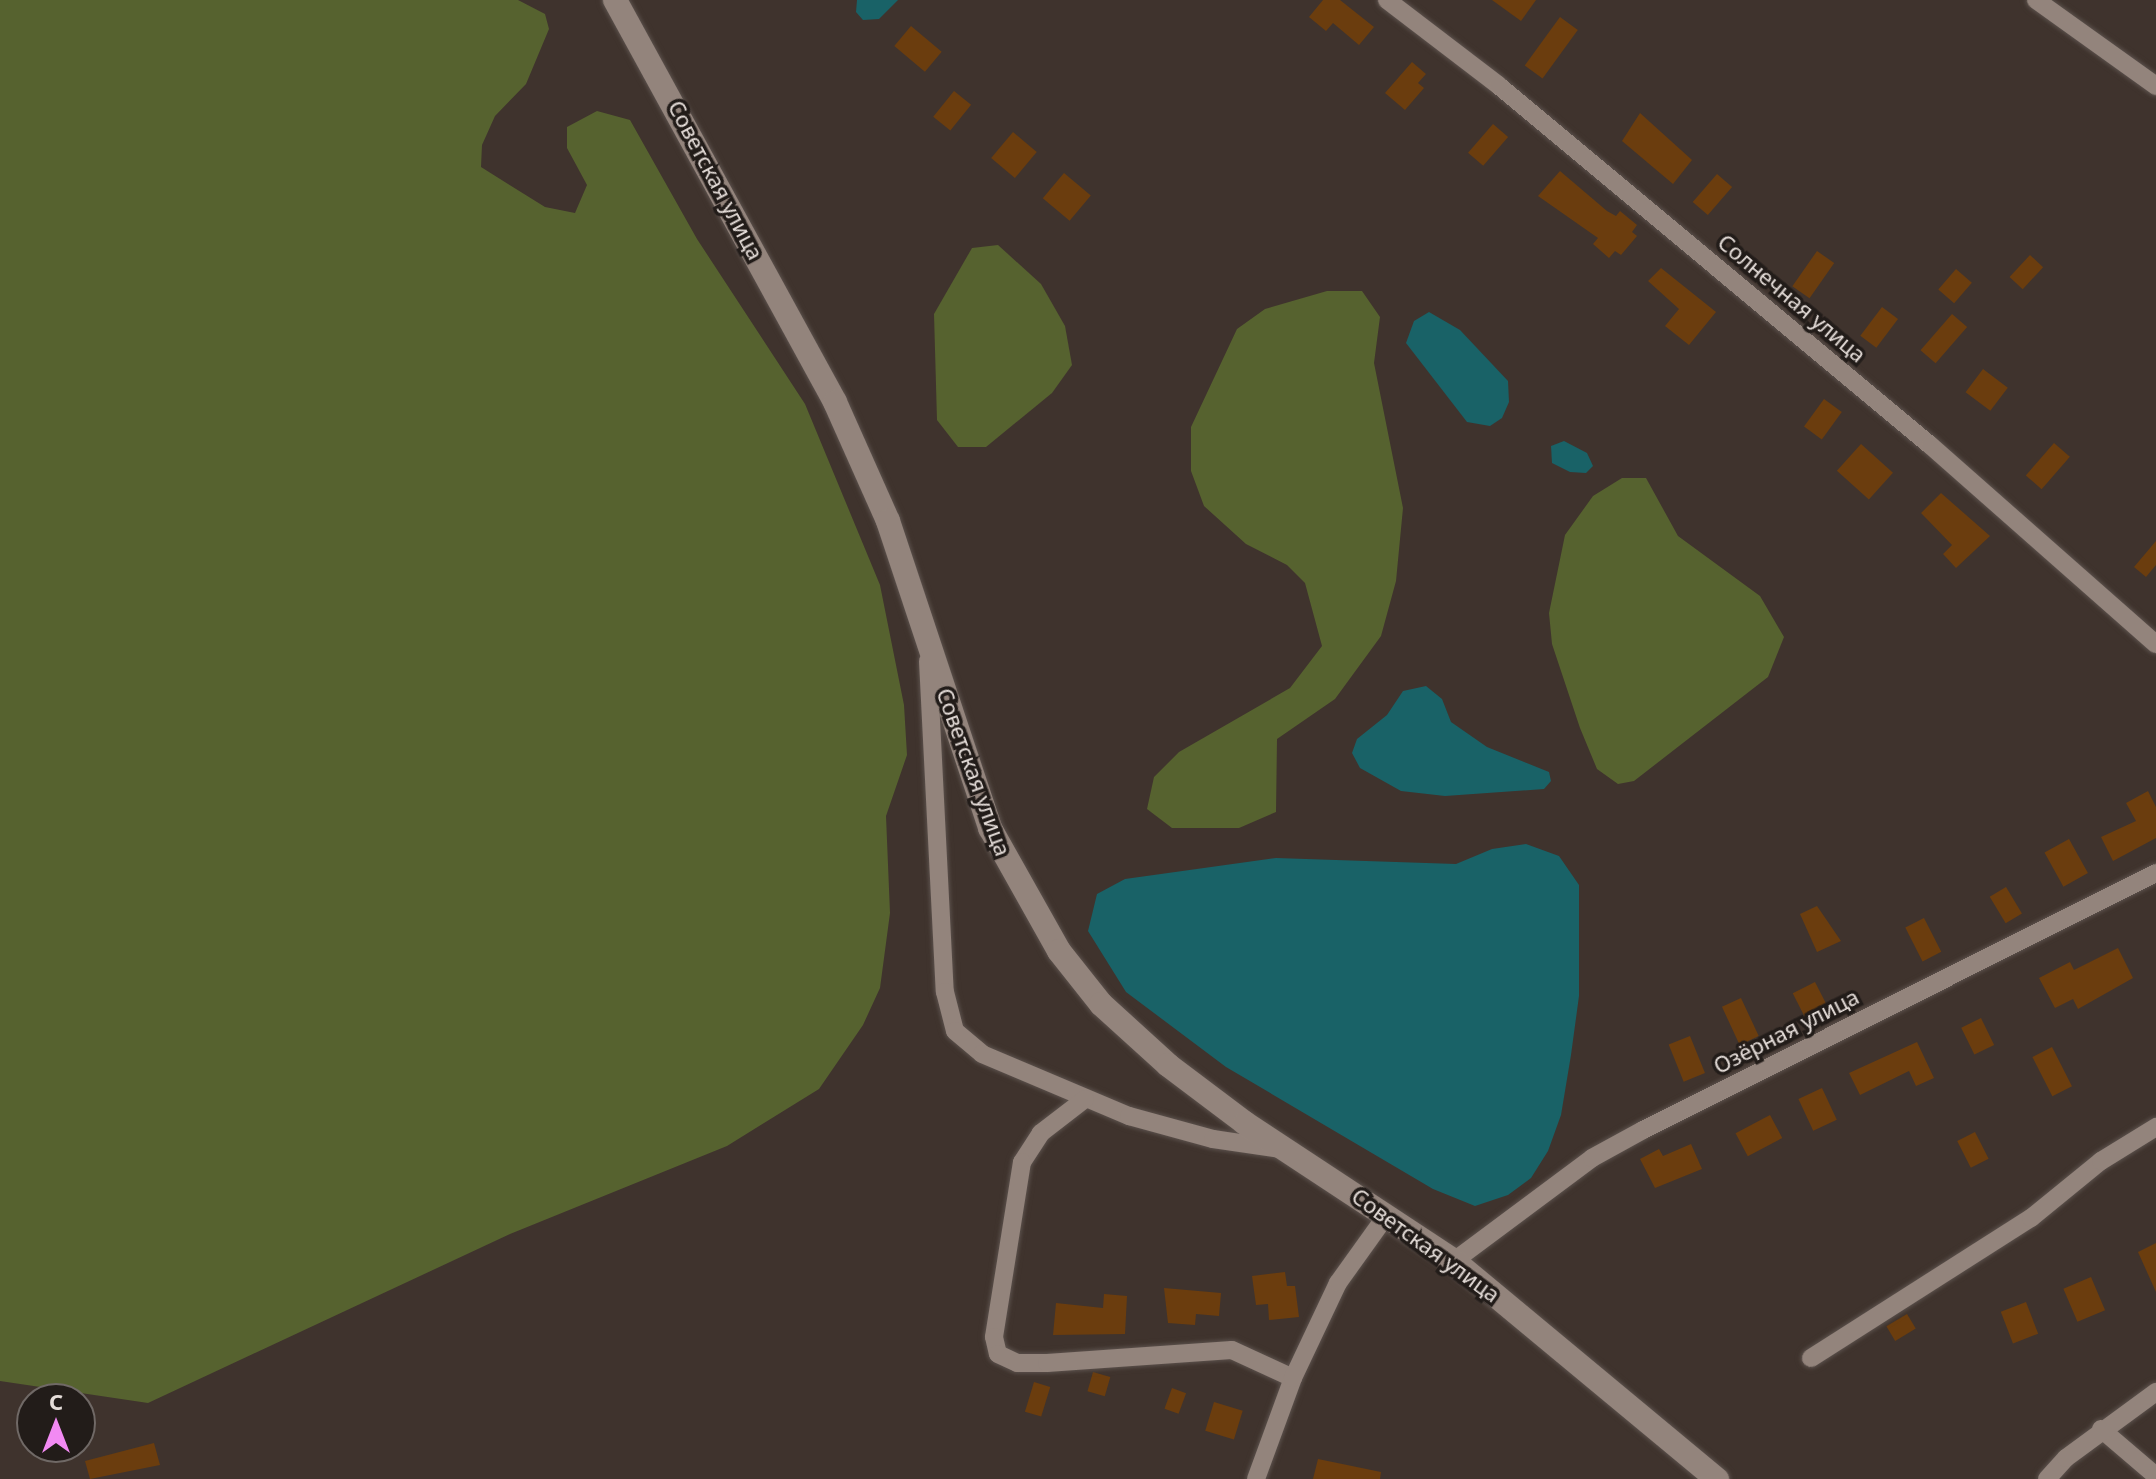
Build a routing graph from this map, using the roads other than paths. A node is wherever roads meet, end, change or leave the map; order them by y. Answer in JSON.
{"nodes":[{"id":1,"x":615,"y":0,"type":"edge"},
{"id":2,"x":1387,"y":0,"type":"edge"},
{"id":3,"x":2036,"y":0,"type":"edge"},
{"id":4,"x":2156,"y":86,"type":"edge"},
{"id":5,"x":927,"y":636,"type":"junction"},
{"id":6,"x":2156,"y":644,"type":"edge"},
{"id":7,"x":2156,"y":873,"type":"edge"},
{"id":8,"x":1085,"y":1099,"type":"junction"},
{"id":9,"x":2156,"y":1127,"type":"edge"},
{"id":10,"x":1287,"y":1150,"type":"junction"},
{"id":11,"x":1386,"y":1216,"type":"junction"},
{"id":12,"x":1454,"y":1261,"type":"junction"},
{"id":13,"x":1811,"y":1358,"type":"dead end"},
{"id":14,"x":1293,"y":1378,"type":"junction"},
{"id":15,"x":2156,"y":1392,"type":"edge"},
{"id":16,"x":2101,"y":1429,"type":"junction"},
{"id":17,"x":2156,"y":1476,"type":"edge"},
{"id":18,"x":1256,"y":1479,"type":"edge"},
{"id":19,"x":1717,"y":1479,"type":"edge"},
{"id":20,"x":2047,"y":1479,"type":"edge"}],
"edges":[{"from":1,"to":5,"type":"street","name":"Советская улица"},
{"from":2,"to":6,"type":"street","name":"Солнечная улица"},
{"from":3,"to":4,"type":"street"},
{"from":5,"to":8,"type":"street"},
{"from":5,"to":10,"type":"street","name":"Советская улица"},
{"from":7,"to":12,"type":"street","name":"Озёрная улица"},
{"from":8,"to":10,"type":"street"},
{"from":8,"to":14,"type":"street"},
{"from":9,"to":13,"type":"street"},
{"from":10,"to":11,"type":"street","name":"Советская улица"},
{"from":11,"to":12,"type":"street","name":"Советская улица"},
{"from":11,"to":14,"type":"street"},
{"from":12,"to":19,"type":"street","name":"Советская улица"},
{"from":14,"to":18,"type":"street"},
{"from":15,"to":16,"type":"street"},
{"from":16,"to":17,"type":"street"},
{"from":16,"to":20,"type":"street"}]}
